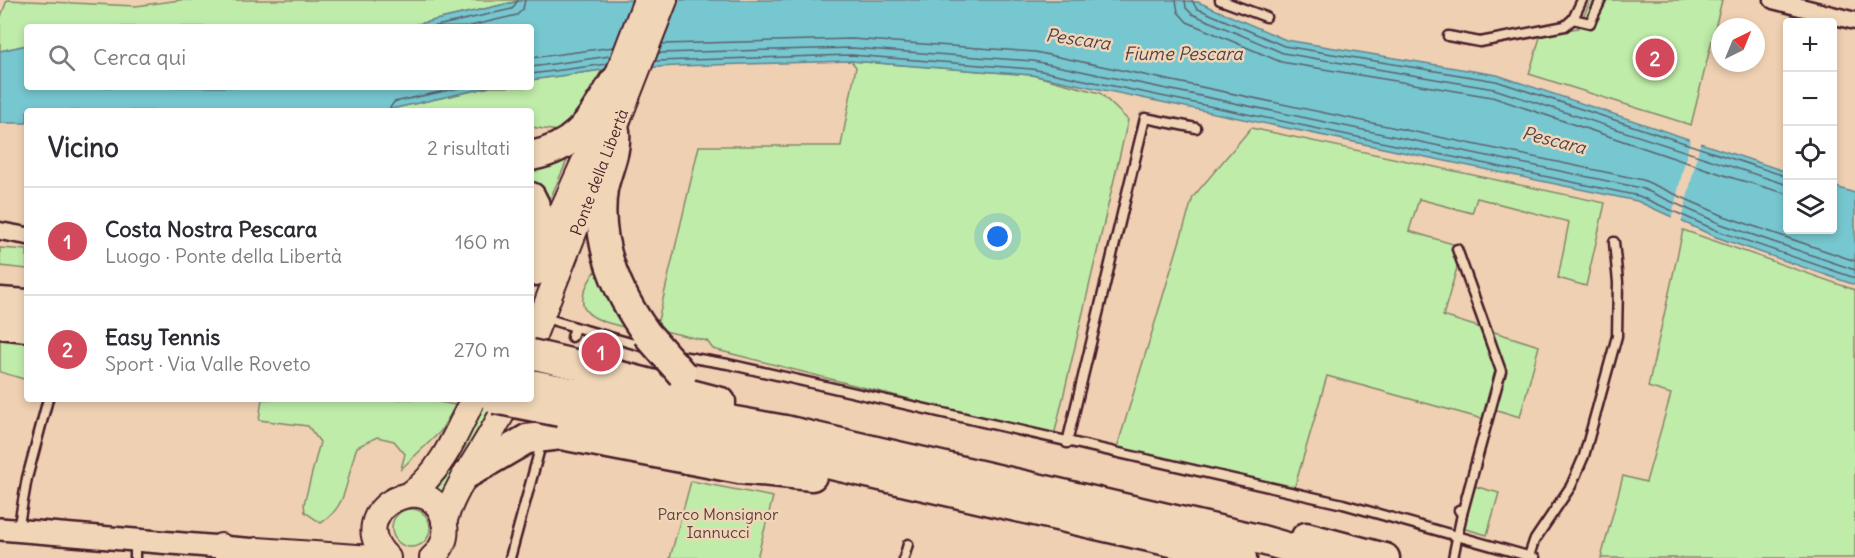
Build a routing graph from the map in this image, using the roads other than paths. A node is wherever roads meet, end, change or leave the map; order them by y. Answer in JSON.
{"nodes":[{"id":1,"x":646,"y":0,"type":"edge"},
{"id":2,"x":665,"y":0,"type":"edge"},
{"id":3,"x":1220,"y":0,"type":"edge"},
{"id":4,"x":1582,"y":0,"type":"edge"},
{"id":5,"x":1601,"y":0,"type":"edge"},
{"id":6,"x":1773,"y":0,"type":"edge"},
{"id":7,"x":1266,"y":17,"type":"dead end"},
{"id":8,"x":1573,"y":19,"type":"junction"},
{"id":9,"x":1855,"y":21,"type":"edge"},
{"id":10,"x":1448,"y":36,"type":"dead end"},
{"id":11,"x":614,"y":82,"type":"joint"},
{"id":12,"x":1196,"y":128,"type":"dead end"},
{"id":13,"x":615,"y":131,"type":"joint"},
{"id":14,"x":534,"y":156,"type":"edge"},
{"id":15,"x":590,"y":157,"type":"junction"},
{"id":16,"x":534,"y":203,"type":"edge"},
{"id":17,"x":0,"y":231,"type":"edge"},
{"id":18,"x":24,"y":235,"type":"edge"},
{"id":19,"x":1614,"y":242,"type":"dead end"},
{"id":20,"x":1457,"y":249,"type":"dead end"},
{"id":21,"x":534,"y":272,"type":"edge"},
{"id":22,"x":534,"y":274,"type":"edge"},
{"id":23,"x":0,"y":302,"type":"edge"},
{"id":24,"x":24,"y":304,"type":"edge"},
{"id":25,"x":542,"y":316,"type":"junction"},
{"id":26,"x":0,"y":324,"type":"edge"},
{"id":27,"x":24,"y":327,"type":"edge"},
{"id":28,"x":575,"y":327,"type":"junction"},
{"id":29,"x":534,"y":336,"type":"edge"},
{"id":30,"x":573,"y":351,"type":"junction"},
{"id":31,"x":534,"y":354,"type":"edge"},
{"id":32,"x":534,"y":390,"type":"edge"},
{"id":33,"x":47,"y":402,"type":"edge"},
{"id":34,"x":471,"y":402,"type":"edge"},
{"id":35,"x":502,"y":402,"type":"edge"},
{"id":36,"x":508,"y":402,"type":"edge"},
{"id":37,"x":724,"y":404,"type":"junction"},
{"id":38,"x":549,"y":423,"type":"junction"},
{"id":39,"x":1067,"y":443,"type":"junction"},
{"id":40,"x":880,"y":452,"type":"junction"},
{"id":41,"x":467,"y":474,"type":"junction"},
{"id":42,"x":410,"y":494,"type":"junction"},
{"id":43,"x":1078,"y":496,"type":"junction"},
{"id":44,"x":376,"y":519,"type":"junction"},
{"id":45,"x":444,"y":522,"type":"junction"},
{"id":46,"x":9,"y":530,"type":"edge"},
{"id":47,"x":1458,"y":535,"type":"junction"},
{"id":48,"x":908,"y":543,"type":"dead end"},
{"id":49,"x":135,"y":548,"type":"edge"},
{"id":50,"x":1178,"y":549,"type":"edge"},
{"id":51,"x":227,"y":552,"type":"edge"},
{"id":52,"x":318,"y":554,"type":"junction"},
{"id":53,"x":441,"y":554,"type":"edge"},
{"id":54,"x":255,"y":555,"type":"edge"},
{"id":55,"x":289,"y":555,"type":"edge"},
{"id":56,"x":1532,"y":557,"type":"edge"},
{"id":57,"x":358,"y":558,"type":"edge"},
{"id":58,"x":371,"y":558,"type":"edge"},
{"id":59,"x":388,"y":558,"type":"edge"},
{"id":60,"x":510,"y":558,"type":"edge"},
{"id":61,"x":904,"y":558,"type":"edge"},
{"id":62,"x":1242,"y":558,"type":"edge"},
{"id":63,"x":1325,"y":558,"type":"edge"},
{"id":64,"x":1385,"y":558,"type":"edge"},
{"id":65,"x":1453,"y":558,"type":"edge"}],
"edges":[{"from":1,"to":11,"type":"main road","name":"Ponte della Libertà"},
{"from":2,"to":13,"type":"main road","name":"Ponte della Libertà"},
{"from":3,"to":7,"type":"lane"},
{"from":4,"to":8,"type":"lane"},
{"from":5,"to":8,"type":"lane"},
{"from":6,"to":9,"type":"street"},
{"from":8,"to":10,"type":"lane"},
{"from":11,"to":15,"type":"highway"},
{"from":12,"to":39,"type":"lane"},
{"from":13,"to":15,"type":"highway"},
{"from":14,"to":15,"type":"highway"},
{"from":15,"to":22,"type":"main road","name":"Ponte della Libertà"},
{"from":15,"to":25,"type":"main road","name":"Ponte della Libertà"},
{"from":15,"to":37,"type":"highway","bridge":true},
{"from":16,"to":21,"type":"highway"},
{"from":17,"to":18,"type":"street"},
{"from":19,"to":56,"type":"lane"},
{"from":20,"to":47,"type":"lane"},
{"from":23,"to":24,"type":"highway"},
{"from":25,"to":28,"type":"lane"},
{"from":25,"to":29,"type":"main road","name":"Ponte della Libertà"},
{"from":26,"to":27,"type":"highway"},
{"from":28,"to":30,"type":"lane"},
{"from":28,"to":39,"type":"lane"},
{"from":30,"to":31,"type":"highway","bridge":true},
{"from":30,"to":37,"type":"highway"},
{"from":32,"to":38,"type":"highway","bridge":true},
{"from":33,"to":46,"type":"lane"},
{"from":34,"to":42,"type":"main road"},
{"from":35,"to":38,"type":"highway","bridge":true},
{"from":36,"to":41,"type":"main road"},
{"from":37,"to":40,"type":"highway"},
{"from":38,"to":40,"type":"highway"},
{"from":38,"to":41,"type":"highway"},
{"from":38,"to":50,"type":"highway"},
{"from":38,"to":60,"type":"lane"},
{"from":39,"to":47,"type":"lane"},
{"from":40,"to":43,"type":"highway"},
{"from":41,"to":45,"type":"main road"},
{"from":42,"to":44,"type":"main road"},
{"from":42,"to":45,"type":"main road"},
{"from":43,"to":63,"type":"highway"},
{"from":43,"to":64,"type":"highway"},
{"from":44,"to":52,"type":"main road"},
{"from":44,"to":59,"type":"main road"},
{"from":45,"to":53,"type":"main road"},
{"from":46,"to":49,"type":"street"},
{"from":47,"to":56,"type":"lane"},
{"from":47,"to":65,"type":"lane"},
{"from":48,"to":61,"type":"lane"},
{"from":49,"to":51,"type":"street"},
{"from":50,"to":62,"type":"highway"},
{"from":51,"to":54,"type":"street"},
{"from":52,"to":55,"type":"main road"},
{"from":52,"to":57,"type":"main road"},
{"from":54,"to":55,"type":"main road"},
{"from":57,"to":58,"type":"main road"}]}
